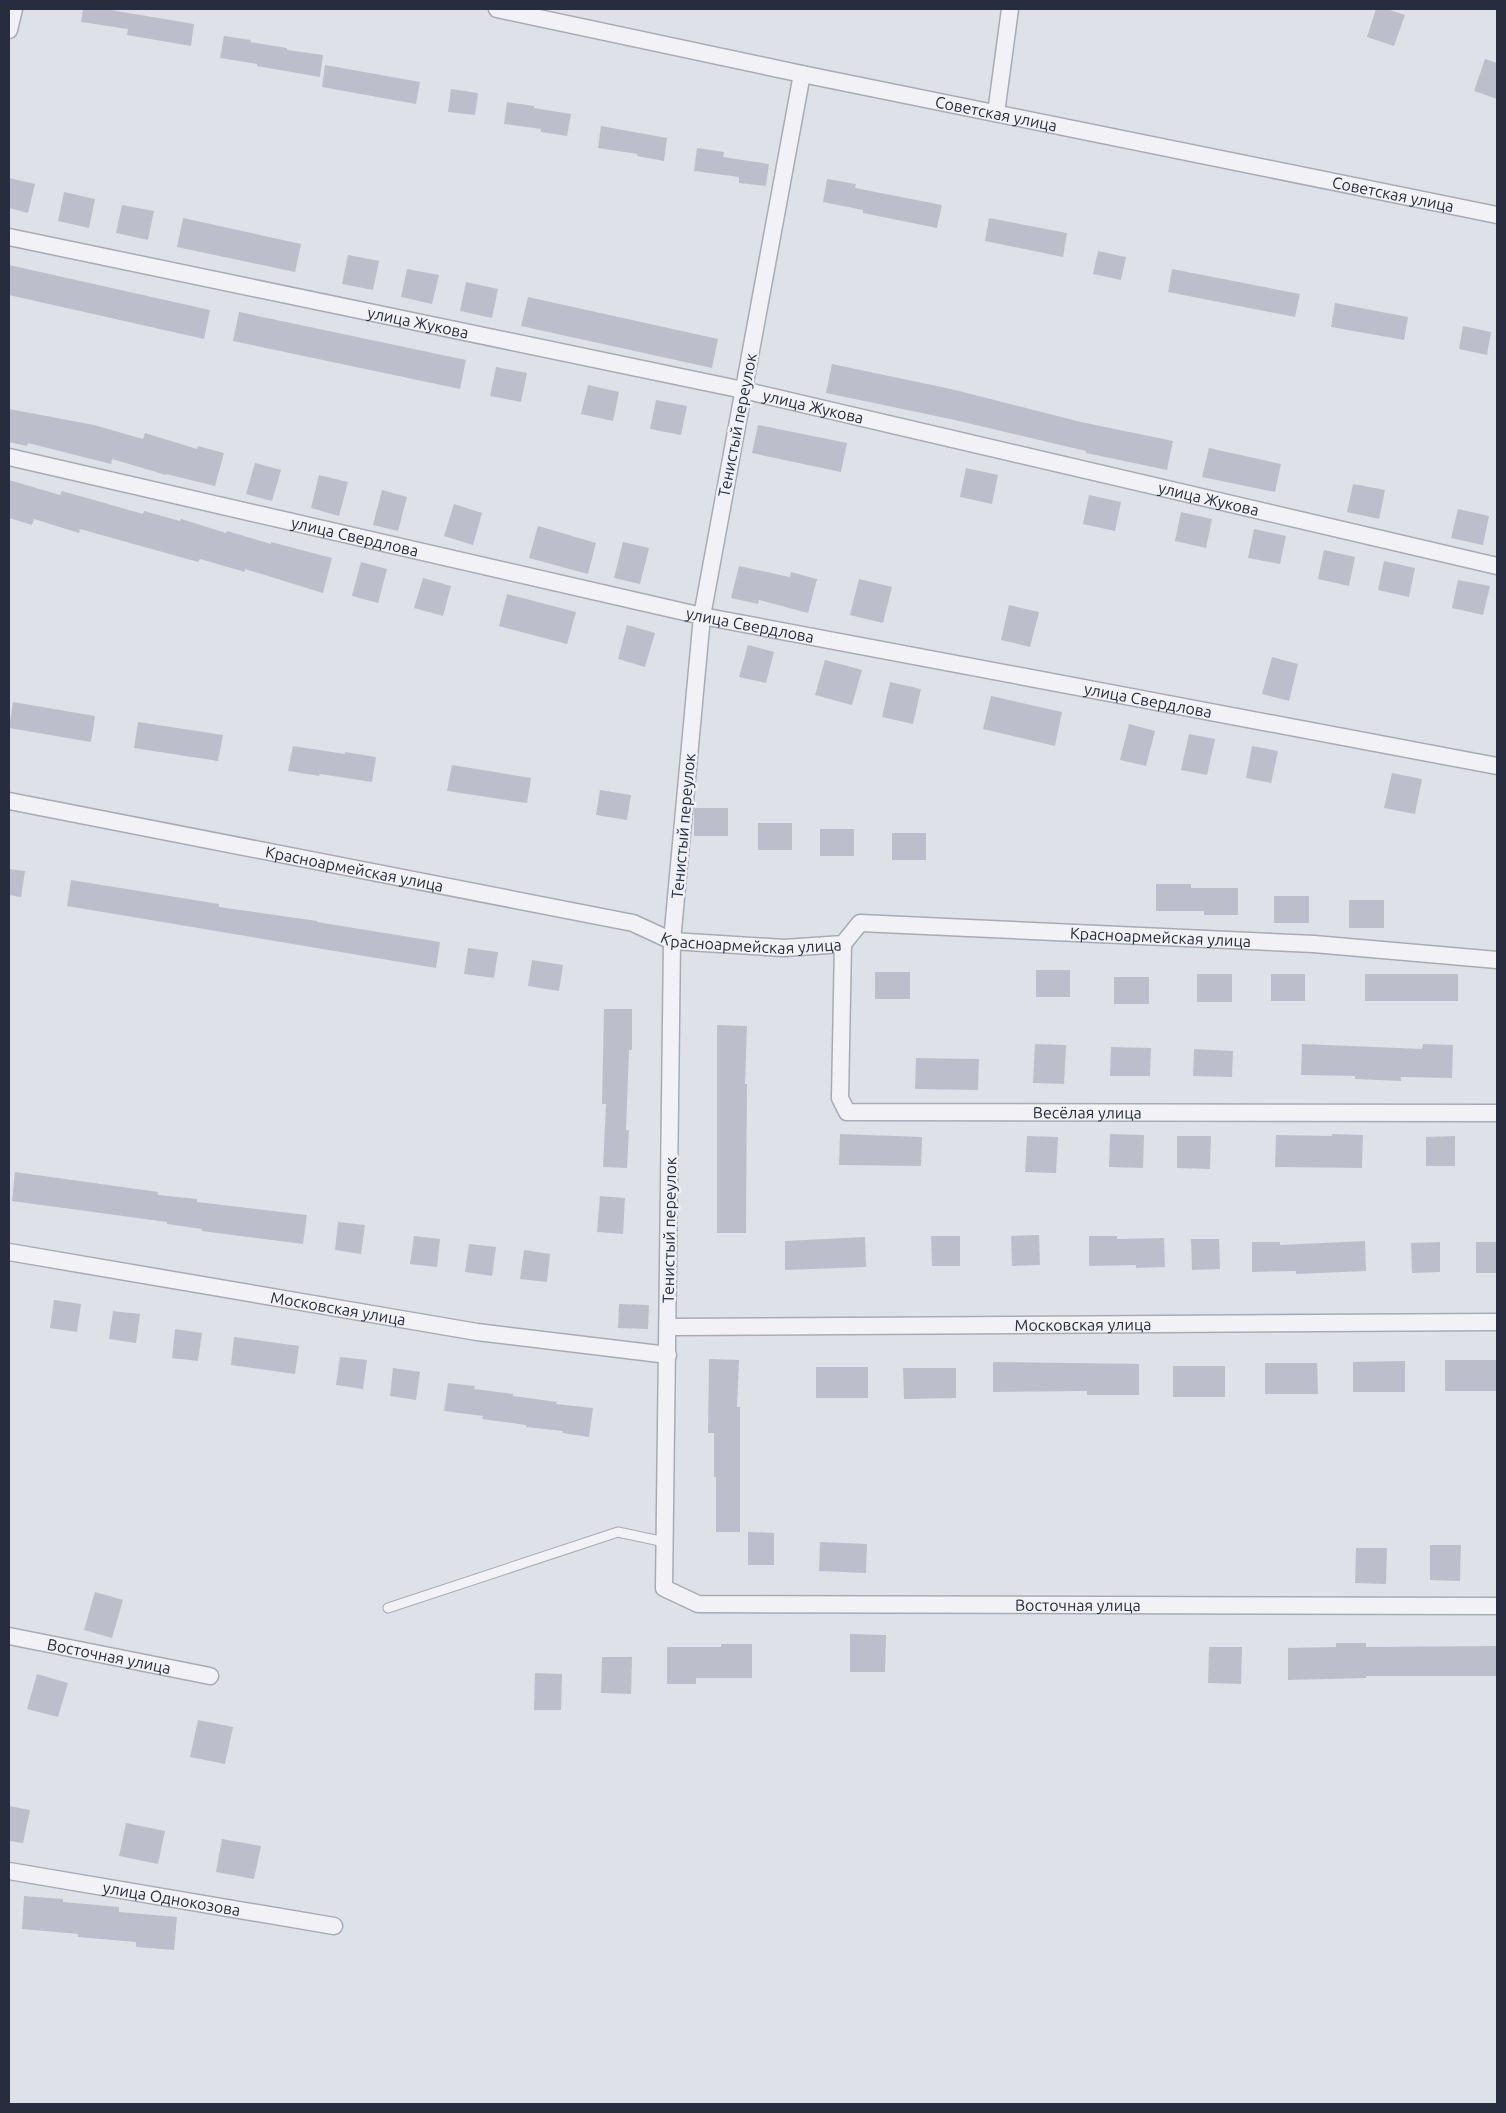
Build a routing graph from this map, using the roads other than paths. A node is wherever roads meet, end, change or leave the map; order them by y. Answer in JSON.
{"nodes":[{"id":1,"x":14,"y":9,"type":"edge"},
{"id":2,"x":497,"y":9,"type":"edge"},
{"id":3,"x":1010,"y":9,"type":"edge"},
{"id":4,"x":9,"y":30,"type":"edge"},
{"id":5,"x":802,"y":74,"type":"junction"},
{"id":6,"x":996,"y":113,"type":"junction"},
{"id":7,"x":1497,"y":215,"type":"edge"},
{"id":8,"x":9,"y":237,"type":"edge"},
{"id":9,"x":743,"y":390,"type":"junction"},
{"id":10,"x":9,"y":457,"type":"edge"},
{"id":11,"x":1497,"y":566,"type":"edge"},
{"id":12,"x":702,"y":616,"type":"junction"},
{"id":13,"x":1497,"y":766,"type":"edge"},
{"id":14,"x":9,"y":801,"type":"edge"},
{"id":15,"x":672,"y":941,"type":"junction"},
{"id":16,"x":843,"y":944,"type":"junction"},
{"id":17,"x":1497,"y":960,"type":"edge"},
{"id":18,"x":1497,"y":1113,"type":"edge"},
{"id":19,"x":9,"y":1252,"type":"edge"},
{"id":20,"x":1497,"y":1322,"type":"edge"},
{"id":21,"x":668,"y":1327,"type":"junction"},
{"id":22,"x":668,"y":1354,"type":"junction"},
{"id":23,"x":665,"y":1542,"type":"junction"},
{"id":24,"x":664,"y":1588,"type":"joint"},
{"id":25,"x":1497,"y":1606,"type":"edge"},
{"id":26,"x":388,"y":1608,"type":"dead end"},
{"id":27,"x":9,"y":1636,"type":"edge"},
{"id":28,"x":210,"y":1676,"type":"dead end"},
{"id":29,"x":9,"y":1870,"type":"edge"},
{"id":30,"x":334,"y":1926,"type":"dead end"}],
"edges":[{"from":1,"to":4,"type":"street"},
{"from":2,"to":5,"type":"street","name":"Советская улица"},
{"from":3,"to":6,"type":"street"},
{"from":5,"to":6,"type":"street","name":"Советская улица"},
{"from":5,"to":9,"type":"street","name":"Тенистый переулок"},
{"from":6,"to":7,"type":"street","name":"Советская улица"},
{"from":8,"to":9,"type":"street","name":"улица Жукова"},
{"from":9,"to":11,"type":"street","name":"улица Жукова"},
{"from":9,"to":12,"type":"street","name":"Тенистый переулок"},
{"from":10,"to":12,"type":"street","name":"улица Свердлова"},
{"from":12,"to":13,"type":"street","name":"улица Свердлова"},
{"from":12,"to":15,"type":"street","name":"Тенистый переулок"},
{"from":14,"to":15,"type":"street","name":"Красноармейская улица"},
{"from":15,"to":16,"type":"street","name":"Красноармейская улица"},
{"from":15,"to":21,"type":"street","name":"Тенистый переулок"},
{"from":16,"to":17,"type":"street","name":"Красноармейская улица"},
{"from":16,"to":18,"type":"street","name":"Весёлая улица"},
{"from":19,"to":22,"type":"street","name":"Московская улица"},
{"from":20,"to":21,"type":"street","name":"Московская улица"},
{"from":21,"to":22,"type":"street","name":"Тенистый переулок"},
{"from":22,"to":23,"type":"street","name":"Тенистый переулок"},
{"from":23,"to":24,"type":"street","name":"Тенистый переулок"},
{"from":23,"to":26,"type":"lane"},
{"from":24,"to":25,"type":"street","name":"Восточная улица"},
{"from":27,"to":28,"type":"street","name":"Восточная улица"},
{"from":29,"to":30,"type":"street","name":"улица Однокозова"}]}
